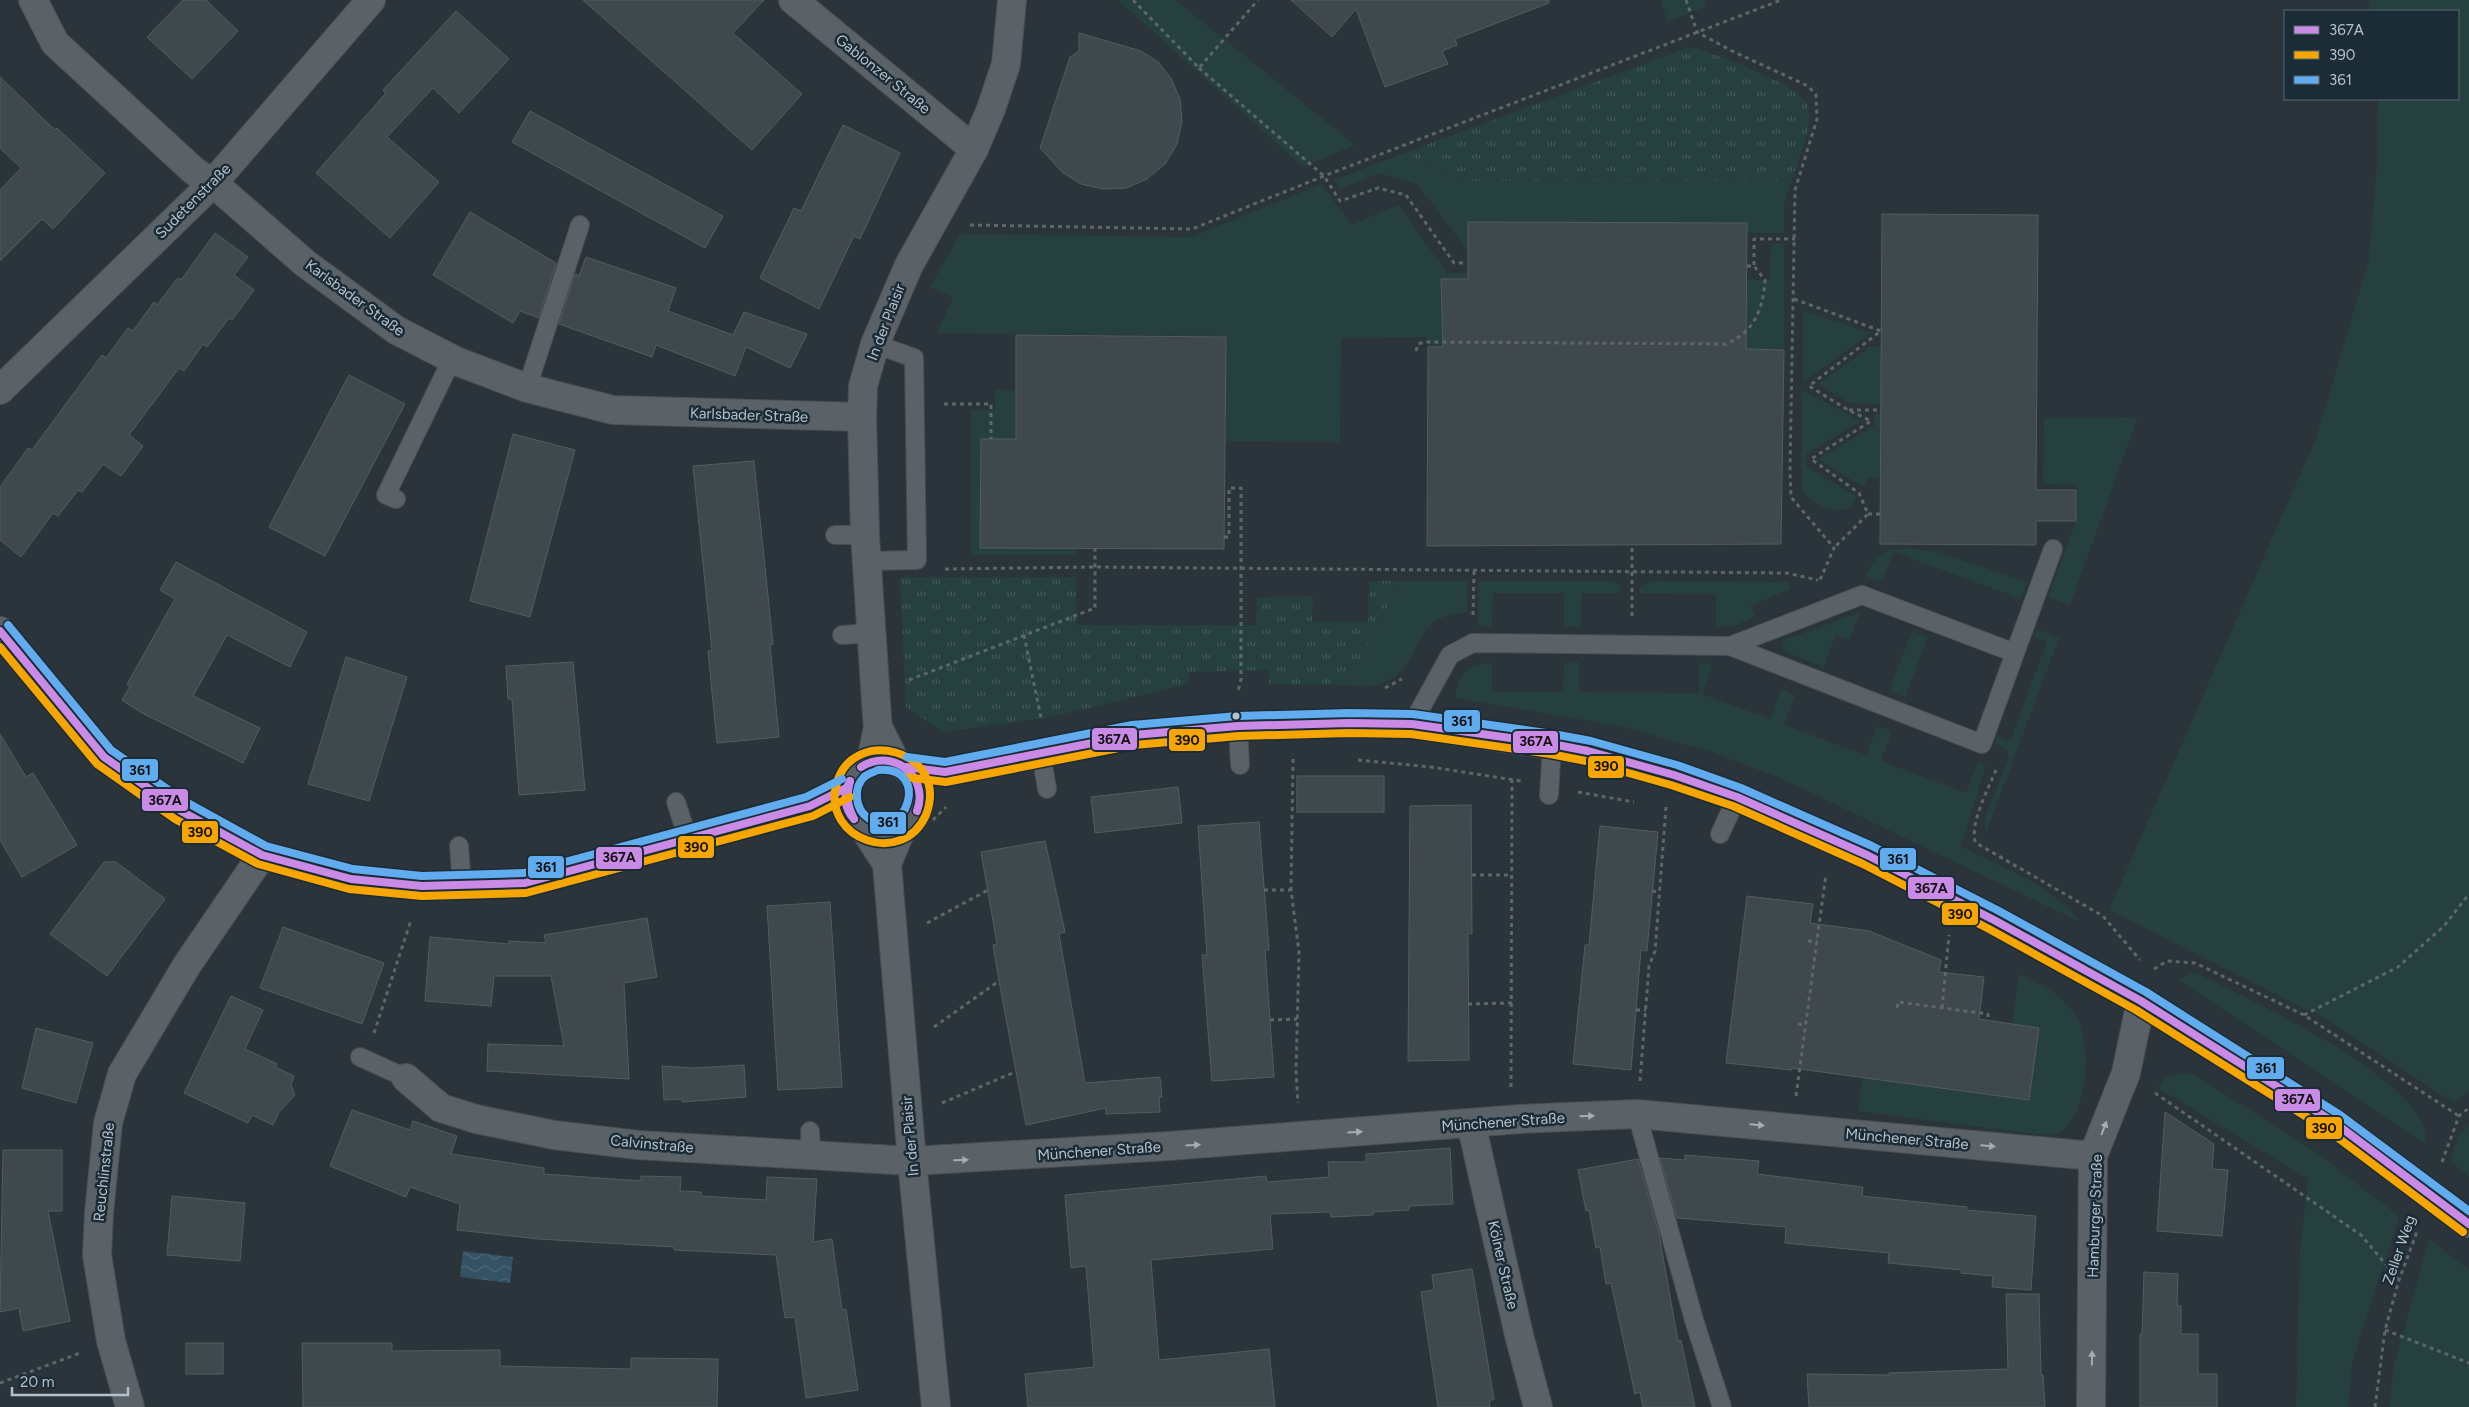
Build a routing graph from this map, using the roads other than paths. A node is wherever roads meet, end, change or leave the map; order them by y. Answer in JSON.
{"nodes":[{"id":1,"x":33,"y":0,"type":"edge"},
{"id":2,"x":372,"y":0,"type":"edge"},
{"id":3,"x":793,"y":0,"type":"edge"},
{"id":4,"x":1012,"y":0,"type":"edge"},
{"id":5,"x":974,"y":150,"type":"junction"},
{"id":6,"x":213,"y":183,"type":"junction"},
{"id":7,"x":580,"y":225,"type":"dead end"},
{"id":8,"x":874,"y":344,"type":"junction"},
{"id":9,"x":452,"y":359,"type":"junction"},
{"id":10,"x":0,"y":390,"type":"edge"},
{"id":11,"x":540,"y":397,"type":"junction"},
{"id":12,"x":862,"y":417,"type":"junction"},
{"id":13,"x":396,"y":499,"type":"dead end"},
{"id":14,"x":836,"y":535,"type":"dead end"},
{"id":15,"x":866,"y":548,"type":"junction"},
{"id":16,"x":2053,"y":549,"type":"dead end"},
{"id":17,"x":0,"y":631,"type":"edge"},
{"id":18,"x":872,"y":633,"type":"junction"},
{"id":19,"x":842,"y":635,"type":"dead end"},
{"id":20,"x":1730,"y":646,"type":"junction"},
{"id":21,"x":2015,"y":653,"type":"junction"},
{"id":22,"x":1412,"y":724,"type":"junction"},
{"id":23,"x":1238,"y":726,"type":"junction"},
{"id":24,"x":1552,"y":744,"type":"junction"},
{"id":25,"x":1041,"y":753,"type":"junction"},
{"id":26,"x":1240,"y":762,"type":"road end"},
{"id":27,"x":890,"y":763,"type":"junction"},
{"id":28,"x":945,"y":772,"type":"junction"},
{"id":29,"x":1047,"y":789,"type":"dead end"},
{"id":30,"x":1550,"y":791,"type":"road end"},
{"id":31,"x":1737,"y":797,"type":"junction"},
{"id":32,"x":920,"y":799,"type":"junction"},
{"id":33,"x":676,"y":802,"type":"dead end"},
{"id":34,"x":853,"y":810,"type":"junction"},
{"id":35,"x":901,"y":830,"type":"junction"},
{"id":36,"x":1720,"y":834,"type":"dead end"},
{"id":37,"x":688,"y":839,"type":"junction"},
{"id":38,"x":459,"y":846,"type":"dead end"},
{"id":39,"x":262,"y":855,"type":"junction"},
{"id":40,"x":887,"y":864,"type":"junction"},
{"id":41,"x":462,"y":884,"type":"junction"},
{"id":42,"x":2141,"y":1001,"type":"junction"},
{"id":43,"x":360,"y":1058,"type":"dead end"},
{"id":44,"x":406,"y":1078,"type":"joint"},
{"id":45,"x":1637,"y":1114,"type":"junction"},
{"id":46,"x":1471,"y":1123,"type":"junction"},
{"id":47,"x":2093,"y":1156,"type":"junction"},
{"id":48,"x":912,"y":1161,"type":"junction"},
{"id":49,"x":2469,"y":1224,"type":"edge"},
{"id":50,"x":130,"y":1407,"type":"edge"},
{"id":51,"x":936,"y":1407,"type":"edge"},
{"id":52,"x":1538,"y":1407,"type":"edge"},
{"id":53,"x":1722,"y":1407,"type":"edge"},
{"id":54,"x":2091,"y":1407,"type":"edge"}],
"edges":[{"from":1,"to":6,"type":"street","name":"Karlsbader Straße"},
{"from":2,"to":6,"type":"street","name":"Sudetenstraße"},
{"from":3,"to":5,"type":"street","name":"Gablonzer Straße"},
{"from":4,"to":5,"type":"street","name":"In der Plaisir"},
{"from":5,"to":8,"type":"street","name":"In der Plaisir"},
{"from":6,"to":9,"type":"street","name":"Karlsbader Straße"},
{"from":6,"to":10,"type":"street","name":"Sudetenstraße"},
{"from":7,"to":11,"type":"lane"},
{"from":8,"to":12,"type":"street","name":"In der Plaisir"},
{"from":8,"to":15,"type":"lane"},
{"from":9,"to":11,"type":"street","name":"Karlsbader Straße"},
{"from":9,"to":13,"type":"lane"},
{"from":11,"to":12,"type":"street","name":"Karlsbader Straße"},
{"from":12,"to":15,"type":"street","name":"In der Plaisir"},
{"from":14,"to":15,"type":"lane"},
{"from":15,"to":18,"type":"street","name":"In der Plaisir"},
{"from":16,"to":21,"type":"lane"},
{"from":17,"to":39,"type":"street"},
{"from":18,"to":19,"type":"lane"},
{"from":18,"to":27,"type":"street","name":"In der Plaisir"},
{"from":20,"to":21,"type":"lane"},
{"from":20,"to":21,"type":"lane"},
{"from":20,"to":22,"type":"lane"},
{"from":22,"to":23,"type":"street"},
{"from":22,"to":24,"type":"street"},
{"from":23,"to":25,"type":"street"},
{"from":23,"to":26,"type":"lane"},
{"from":24,"to":30,"type":"lane"},
{"from":24,"to":31,"type":"street"},
{"from":25,"to":28,"type":"street"},
{"from":25,"to":29,"type":"lane"},
{"from":27,"to":28,"type":"street"},
{"from":27,"to":32,"type":"street"},
{"from":27,"to":34,"type":"street"},
{"from":28,"to":32,"type":"street"},
{"from":31,"to":36,"type":"lane"},
{"from":31,"to":42,"type":"street"},
{"from":32,"to":35,"type":"street"},
{"from":33,"to":37,"type":"lane"},
{"from":34,"to":35,"type":"street"},
{"from":34,"to":37,"type":"street"},
{"from":34,"to":40,"type":"street","name":"In der Plaisir"},
{"from":35,"to":40,"type":"street","name":"In der Plaisir"},
{"from":37,"to":41,"type":"street"},
{"from":38,"to":41,"type":"lane"},
{"from":39,"to":41,"type":"street"},
{"from":39,"to":50,"type":"street","name":"Reuchlinstraße"},
{"from":40,"to":48,"type":"street","name":"In der Plaisir"},
{"from":47,"to":42,"type":"street","name":"Hamburger Straße","one_way":true},
{"from":42,"to":49,"type":"street","bridge":true},
{"from":43,"to":44,"type":"lane"},
{"from":44,"to":48,"type":"street","name":"Calvinstraße"},
{"from":46,"to":45,"type":"street","name":"Münchener Straße","one_way":true},
{"from":45,"to":47,"type":"street","name":"Münchener Straße","one_way":true},
{"from":45,"to":53,"type":"lane"},
{"from":48,"to":46,"type":"street","name":"Münchener Straße","one_way":true},
{"from":46,"to":52,"type":"street","name":"Kölner Straße"},
{"from":54,"to":47,"type":"street","name":"Hamburger Straße","one_way":true},
{"from":48,"to":51,"type":"street","name":"In der Plaisir"}]}
